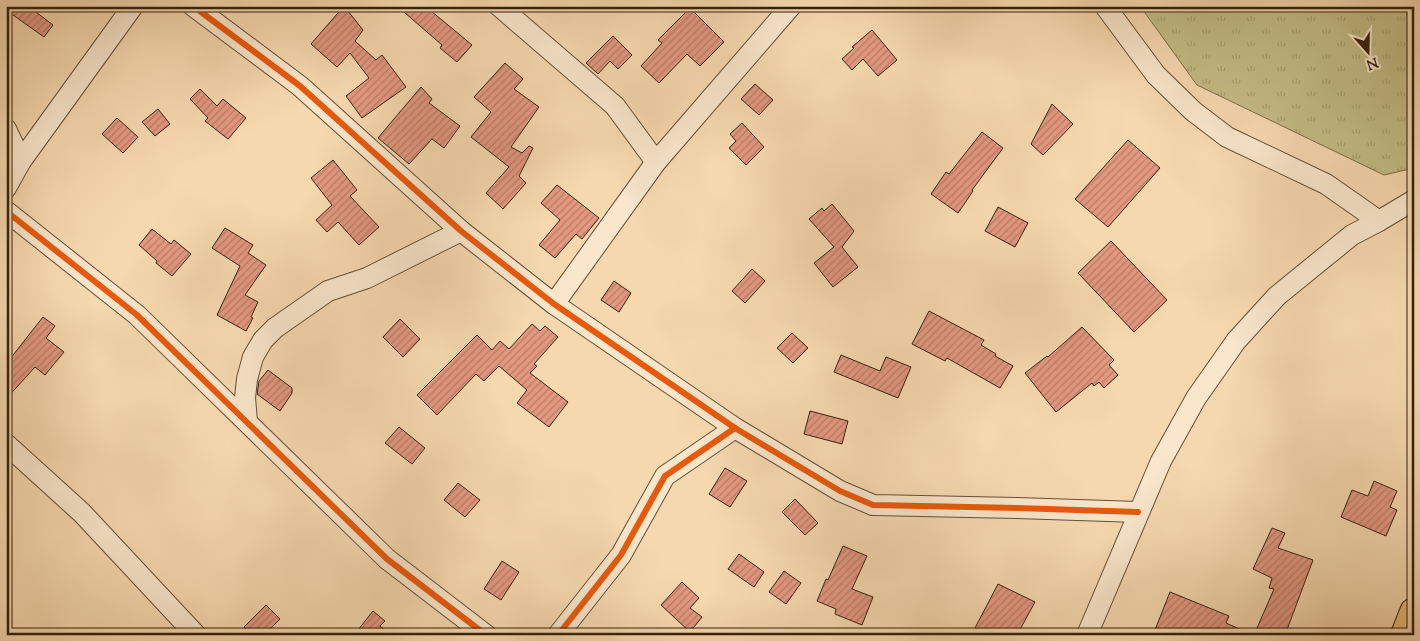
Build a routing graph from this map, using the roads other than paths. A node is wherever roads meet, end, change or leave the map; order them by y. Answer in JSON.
{"nodes":[{"id":1,"x":133,"y":6,"type":"edge"},
{"id":2,"x":194,"y":6,"type":"edge"},
{"id":3,"x":500,"y":6,"type":"edge"},
{"id":4,"x":792,"y":6,"type":"edge"},
{"id":5,"x":1105,"y":6,"type":"edge"},
{"id":6,"x":6,"y":129,"type":"edge"},
{"id":7,"x":21,"y":161,"type":"junction"},
{"id":8,"x":656,"y":162,"type":"junction"},
{"id":9,"x":6,"y":188,"type":"edge"},
{"id":10,"x":1414,"y":200,"type":"edge"},
{"id":11,"x":6,"y":210,"type":"edge"},
{"id":12,"x":1379,"y":221,"type":"junction"},
{"id":13,"x":461,"y":231,"type":"junction"},
{"id":14,"x":554,"y":304,"type":"junction"},
{"id":15,"x":247,"y":421,"type":"junction"},
{"id":16,"x":735,"y":428,"type":"junction"},
{"id":17,"x":6,"y":444,"type":"edge"},
{"id":18,"x":1138,"y":512,"type":"junction"},
{"id":19,"x":1414,"y":612,"type":"edge"},
{"id":20,"x":196,"y":635,"type":"edge"},
{"id":21,"x":486,"y":635,"type":"edge"},
{"id":22,"x":558,"y":635,"type":"edge"},
{"id":23,"x":1087,"y":635,"type":"edge"},
{"id":24,"x":1405,"y":635,"type":"edge"}],
"edges":[{"from":1,"to":7,"type":"street"},
{"from":2,"to":13,"type":"street"},
{"from":3,"to":8,"type":"street"},
{"from":4,"to":8,"type":"street"},
{"from":5,"to":12,"type":"street"},
{"from":6,"to":7,"type":"street"},
{"from":7,"to":9,"type":"street"},
{"from":8,"to":14,"type":"street"},
{"from":10,"to":12,"type":"street"},
{"from":11,"to":15,"type":"street"},
{"from":12,"to":18,"type":"street"},
{"from":13,"to":14,"type":"street"},
{"from":13,"to":15,"type":"street"},
{"from":14,"to":16,"type":"street"},
{"from":15,"to":21,"type":"street"},
{"from":16,"to":18,"type":"street"},
{"from":16,"to":22,"type":"street"},
{"from":17,"to":20,"type":"street"},
{"from":18,"to":23,"type":"street"},
{"from":19,"to":24,"type":"highway"}]}
